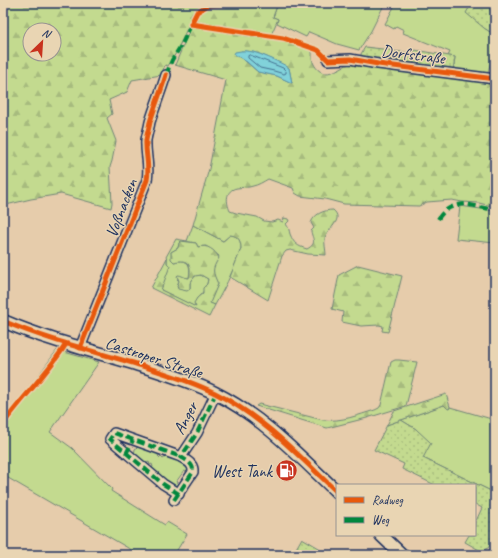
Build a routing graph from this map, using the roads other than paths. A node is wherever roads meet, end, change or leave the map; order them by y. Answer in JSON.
{"nodes":[{"id":1,"x":328,"y":60,"type":"dead end"},
{"id":2,"x":166,"y":75,"type":"dead end"},
{"id":3,"x":495,"y":79,"type":"edge"},
{"id":4,"x":3,"y":321,"type":"edge"},
{"id":5,"x":80,"y":348,"type":"junction"},
{"id":6,"x":216,"y":394,"type":"junction"},
{"id":7,"x":133,"y":440,"type":"junction"},
{"id":8,"x":126,"y":454,"type":"junction"},
{"id":9,"x":181,"y":457,"type":"junction"},
{"id":10,"x":336,"y":491,"type":"edge"},
{"id":11,"x":382,"y":536,"type":"edge"},
{"id":12,"x":402,"y":555,"type":"edge"}],
"edges":[{"from":1,"to":3,"type":"street","name":"Dorfstraße"},
{"from":2,"to":5,"type":"street","name":"Voßnacken"},
{"from":4,"to":5,"type":"main road","name":"Castroper Straße"},
{"from":5,"to":6,"type":"main road","name":"Castroper Straße"},
{"from":6,"to":9,"type":"street","name":"Anger"},
{"from":6,"to":10,"type":"main road","name":"Castroper Straße"},
{"from":7,"to":8,"type":"street"},
{"from":7,"to":8,"type":"street","name":"Anger"},
{"from":7,"to":9,"type":"street","name":"Anger"},
{"from":8,"to":9,"type":"street","name":"Anger"},
{"from":11,"to":12,"type":"main road"}]}
